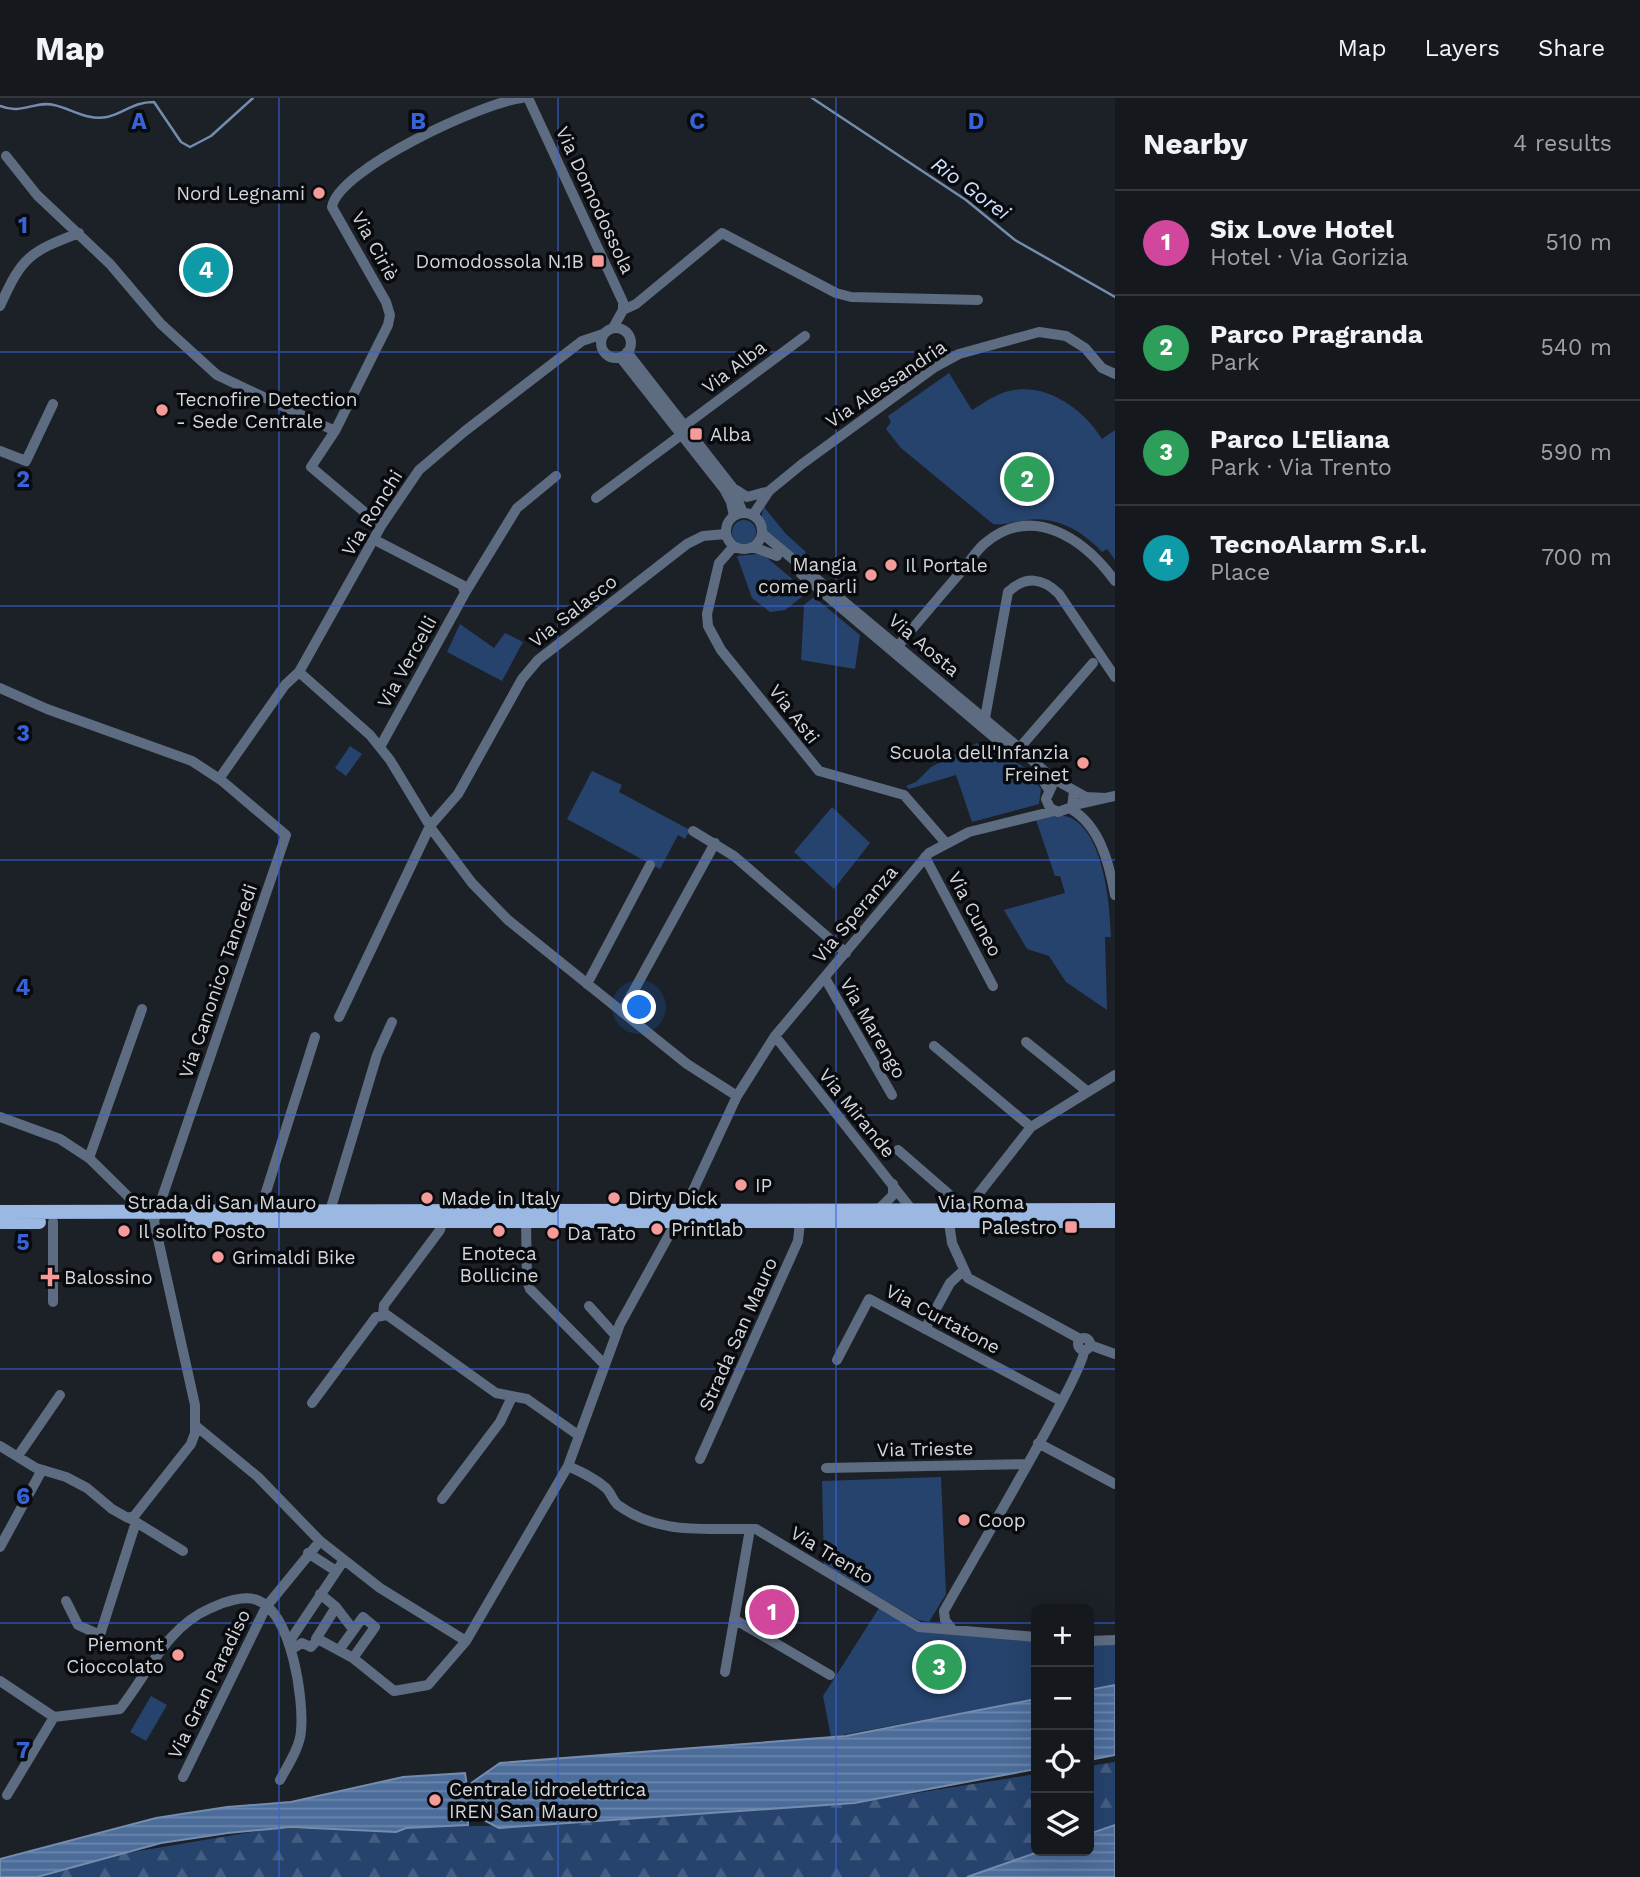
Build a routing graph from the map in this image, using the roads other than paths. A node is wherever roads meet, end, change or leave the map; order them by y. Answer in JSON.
{"nodes":[{"id":1,"x":522,"y":98,"type":"edge"},
{"id":2,"x":528,"y":98,"type":"edge"},
{"id":3,"x":6,"y":156,"type":"dead end"},
{"id":4,"x":79,"y":233,"type":"junction"},
{"id":5,"x":978,"y":300,"type":"dead end"},
{"id":6,"x":0,"y":306,"type":"edge"},
{"id":7,"x":622,"y":309,"type":"junction"},
{"id":8,"x":610,"y":334,"type":"junction"},
{"id":9,"x":805,"y":336,"type":"dead end"},
{"id":10,"x":624,"y":354,"type":"junction"},
{"id":11,"x":1115,"y":374,"type":"edge"},
{"id":12,"x":53,"y":404,"type":"dead end"},
{"id":13,"x":682,"y":429,"type":"junction"},
{"id":14,"x":335,"y":431,"type":"junction"},
{"id":15,"x":0,"y":451,"type":"edge"},
{"id":16,"x":556,"y":477,"type":"dead end"},
{"id":17,"x":733,"y":488,"type":"junction"},
{"id":18,"x":769,"y":491,"type":"junction"},
{"id":19,"x":596,"y":498,"type":"dead end"},
{"id":20,"x":744,"y":515,"type":"junction"},
{"id":21,"x":381,"y":526,"type":"junction"},
{"id":22,"x":726,"y":534,"type":"junction"},
{"id":23,"x":763,"y":534,"type":"junction"},
{"id":24,"x":375,"y":540,"type":"junction"},
{"id":25,"x":734,"y":547,"type":"junction"},
{"id":26,"x":754,"y":547,"type":"junction"},
{"id":27,"x":1115,"y":580,"type":"edge"},
{"id":28,"x":465,"y":593,"type":"junction"},
{"id":29,"x":847,"y":609,"type":"junction"},
{"id":30,"x":898,"y":646,"type":"junction"},
{"id":31,"x":1093,"y":663,"type":"dead end"},
{"id":32,"x":299,"y":672,"type":"junction"},
{"id":33,"x":1115,"y":677,"type":"edge"},
{"id":34,"x":0,"y":688,"type":"edge"},
{"id":35,"x":985,"y":718,"type":"junction"},
{"id":36,"x":380,"y":747,"type":"junction"},
{"id":37,"x":1018,"y":750,"type":"junction"},
{"id":38,"x":219,"y":779,"type":"junction"},
{"id":39,"x":1062,"y":783,"type":"junction"},
{"id":40,"x":1049,"y":790,"type":"junction"},
{"id":41,"x":1074,"y":791,"type":"junction"},
{"id":42,"x":1110,"y":797,"type":"edge"},
{"id":43,"x":1072,"y":807,"type":"junction"},
{"id":44,"x":1048,"y":810,"type":"junction"},
{"id":45,"x":430,"y":826,"type":"junction"},
{"id":46,"x":694,"y":831,"type":"dead end"},
{"id":47,"x":945,"y":842,"type":"junction"},
{"id":48,"x":715,"y":843,"type":"junction"},
{"id":49,"x":925,"y":857,"type":"junction"},
{"id":50,"x":650,"y":865,"type":"dead end"},
{"id":51,"x":1115,"y":895,"type":"edge"},
{"id":52,"x":846,"y":953,"type":"junction"},
{"id":53,"x":825,"y":978,"type":"junction"},
{"id":54,"x":587,"y":984,"type":"junction"},
{"id":55,"x":993,"y":986,"type":"dead end"},
{"id":56,"x":142,"y":1009,"type":"dead end"},
{"id":57,"x":622,"y":1012,"type":"junction"},
{"id":58,"x":339,"y":1017,"type":"dead end"},
{"id":59,"x":392,"y":1022,"type":"dead end"},
{"id":60,"x":775,"y":1036,"type":"junction"},
{"id":61,"x":316,"y":1037,"type":"dead end"},
{"id":62,"x":1026,"y":1042,"type":"dead end"},
{"id":63,"x":934,"y":1046,"type":"dead end"},
{"id":64,"x":765,"y":1051,"type":"junction"},
{"id":65,"x":794,"y":1064,"type":"junction"},
{"id":66,"x":1115,"y":1075,"type":"edge"},
{"id":67,"x":1088,"y":1092,"type":"junction"},
{"id":68,"x":892,"y":1095,"type":"dead end"},
{"id":69,"x":737,"y":1096,"type":"junction"},
{"id":70,"x":0,"y":1117,"type":"edge"},
{"id":71,"x":1031,"y":1128,"type":"junction"},
{"id":72,"x":898,"y":1150,"type":"dead end"},
{"id":73,"x":89,"y":1158,"type":"junction"},
{"id":74,"x":893,"y":1184,"type":"junction"},
{"id":75,"x":683,"y":1210,"type":"junction"},
{"id":76,"x":878,"y":1210,"type":"junction"},
{"id":77,"x":973,"y":1210,"type":"junction"},
{"id":78,"x":1115,"y":1210,"type":"edge"},
{"id":79,"x":260,"y":1211,"type":"junction"},
{"id":80,"x":330,"y":1211,"type":"junction"},
{"id":81,"x":0,"y":1212,"type":"edge"},
{"id":82,"x":950,"y":1214,"type":"junction"},
{"id":83,"x":152,"y":1215,"type":"junction"},
{"id":84,"x":443,"y":1216,"type":"junction"},
{"id":85,"x":847,"y":1216,"type":"junction"},
{"id":86,"x":916,"y":1216,"type":"junction"},
{"id":87,"x":1115,"y":1221,"type":"edge"},
{"id":88,"x":0,"y":1222,"type":"edge"},
{"id":89,"x":53,"y":1222,"type":"junction"},
{"id":90,"x":526,"y":1222,"type":"junction"},
{"id":91,"x":800,"y":1222,"type":"junction"},
{"id":92,"x":964,"y":1270,"type":"junction"},
{"id":93,"x":53,"y":1302,"type":"dead end"},
{"id":94,"x":589,"y":1306,"type":"dead end"},
{"id":95,"x":383,"y":1315,"type":"junction"},
{"id":96,"x":925,"y":1329,"type":"junction"},
{"id":97,"x":615,"y":1335,"type":"junction"},
{"id":98,"x":1085,"y":1345,"type":"junction"},
{"id":99,"x":1115,"y":1354,"type":"edge"},
{"id":100,"x":837,"y":1360,"type":"dead end"},
{"id":101,"x":604,"y":1364,"type":"junction"},
{"id":102,"x":60,"y":1395,"type":"dead end"},
{"id":103,"x":512,"y":1397,"type":"junction"},
{"id":104,"x":1061,"y":1401,"type":"junction"},
{"id":105,"x":312,"y":1403,"type":"dead end"},
{"id":106,"x":195,"y":1426,"type":"junction"},
{"id":107,"x":578,"y":1435,"type":"junction"},
{"id":108,"x":1038,"y":1443,"type":"junction"},
{"id":109,"x":0,"y":1446,"type":"edge"},
{"id":110,"x":18,"y":1456,"type":"junction"},
{"id":111,"x":700,"y":1459,"type":"dead end"},
{"id":112,"x":1025,"y":1464,"type":"junction"},
{"id":113,"x":568,"y":1465,"type":"junction"},
{"id":114,"x":826,"y":1468,"type":"dead end"},
{"id":115,"x":42,"y":1470,"type":"junction"},
{"id":116,"x":1115,"y":1484,"type":"edge"},
{"id":117,"x":442,"y":1499,"type":"dead end"},
{"id":118,"x":132,"y":1520,"type":"junction"},
{"id":119,"x":750,"y":1529,"type":"junction"},
{"id":120,"x":320,"y":1541,"type":"junction"},
{"id":121,"x":0,"y":1547,"type":"edge"},
{"id":122,"x":183,"y":1551,"type":"dead end"},
{"id":123,"x":308,"y":1553,"type":"junction"},
{"id":124,"x":344,"y":1560,"type":"junction"},
{"id":125,"x":336,"y":1571,"type":"junction"},
{"id":126,"x":320,"y":1594,"type":"junction"},
{"id":127,"x":66,"y":1601,"type":"dead end"},
{"id":128,"x":266,"y":1606,"type":"junction"},
{"id":129,"x":336,"y":1607,"type":"junction"},
{"id":130,"x":734,"y":1619,"type":"junction"},
{"id":131,"x":352,"y":1628,"type":"junction"},
{"id":132,"x":952,"y":1629,"type":"junction"},
{"id":133,"x":1031,"y":1637,"type":"edge"},
{"id":134,"x":316,"y":1639,"type":"junction"},
{"id":135,"x":466,"y":1640,"type":"junction"},
{"id":136,"x":1115,"y":1640,"type":"edge"},
{"id":137,"x":1094,"y":1641,"type":"edge"},
{"id":138,"x":291,"y":1645,"type":"junction"},
{"id":139,"x":339,"y":1650,"type":"junction"},
{"id":140,"x":353,"y":1658,"type":"junction"},
{"id":141,"x":725,"y":1672,"type":"dead end"},
{"id":142,"x":830,"y":1675,"type":"dead end"},
{"id":143,"x":0,"y":1681,"type":"edge"},
{"id":144,"x":54,"y":1717,"type":"junction"},
{"id":145,"x":183,"y":1777,"type":"dead end"},
{"id":146,"x":280,"y":1780,"type":"dead end"},
{"id":147,"x":8,"y":1795,"type":"dead end"}],
"edges":[{"from":1,"to":14,"type":"street","name":"Via Ciriè"},
{"from":2,"to":7,"type":"street","name":"Via Domodossola"},
{"from":3,"to":4,"type":"street"},
{"from":4,"to":6,"type":"street"},
{"from":4,"to":14,"type":"street"},
{"from":5,"to":7,"type":"street"},
{"from":7,"to":8,"type":"street"},
{"from":8,"to":10,"type":"street"},
{"from":8,"to":10,"type":"street"},
{"from":8,"to":21,"type":"street","name":"Via Ronchi"},
{"from":9,"to":13,"type":"street","name":"Via Alba"},
{"from":10,"to":13,"type":"street"},
{"from":11,"to":18,"type":"street","name":"Via Alessandria"},
{"from":12,"to":15,"type":"street"},
{"from":13,"to":17,"type":"street"},
{"from":13,"to":19,"type":"street"},
{"from":13,"to":20,"type":"street"},
{"from":14,"to":21,"type":"street","name":"Via Ciriè"},
{"from":16,"to":28,"type":"street","name":"Via Vercelli"},
{"from":17,"to":18,"type":"street"},
{"from":17,"to":20,"type":"street"},
{"from":18,"to":20,"type":"street","name":"Via Alessandria"},
{"from":20,"to":22,"type":"street"},
{"from":20,"to":23,"type":"street"},
{"from":21,"to":24,"type":"street","name":"Via Ronchi"},
{"from":22,"to":25,"type":"street"},
{"from":22,"to":45,"type":"street","name":"Via Salasco"},
{"from":23,"to":26,"type":"street"},
{"from":23,"to":29,"type":"street","name":"Via Aosta"},
{"from":24,"to":28,"type":"street"},
{"from":24,"to":32,"type":"street","name":"Via Ronchi"},
{"from":25,"to":26,"type":"street"},
{"from":25,"to":47,"type":"street","name":"Via Asti"},
{"from":26,"to":29,"type":"street","name":"Via Aosta"},
{"from":27,"to":30,"type":"street"},
{"from":28,"to":36,"type":"street","name":"Via Vercelli"},
{"from":29,"to":30,"type":"street","name":"Via Aosta"},
{"from":29,"to":37,"type":"street","name":"Via Aosta"},
{"from":30,"to":35,"type":"street","name":"Via Aosta"},
{"from":31,"to":37,"type":"street"},
{"from":32,"to":36,"type":"street"},
{"from":32,"to":38,"type":"street","name":"Via Ronchi"},
{"from":33,"to":35,"type":"street"},
{"from":34,"to":38,"type":"street"},
{"from":35,"to":37,"type":"street","name":"Via Aosta"},
{"from":36,"to":45,"type":"street"},
{"from":37,"to":39,"type":"street","name":"Via Aosta"},
{"from":37,"to":40,"type":"street","name":"Via Aosta"},
{"from":38,"to":83,"type":"street","name":"Via Canonico Tancredi"},
{"from":39,"to":40,"type":"street"},
{"from":39,"to":41,"type":"street"},
{"from":40,"to":44,"type":"street"},
{"from":41,"to":42,"type":"street"},
{"from":41,"to":43,"type":"street"},
{"from":42,"to":43,"type":"street"},
{"from":43,"to":44,"type":"street"},
{"from":43,"to":51,"type":"street"},
{"from":44,"to":47,"type":"street","name":"Via Speranza"},
{"from":45,"to":54,"type":"street"},
{"from":45,"to":58,"type":"street","name":"Via Salasco"},
{"from":46,"to":48,"type":"street"},
{"from":47,"to":49,"type":"street","name":"Via Speranza"},
{"from":48,"to":52,"type":"street"},
{"from":48,"to":57,"type":"street"},
{"from":49,"to":52,"type":"street","name":"Via Speranza"},
{"from":49,"to":55,"type":"street","name":"Via Cuneo"},
{"from":50,"to":54,"type":"street"},
{"from":52,"to":53,"type":"street","name":"Via Speranza"},
{"from":53,"to":60,"type":"street","name":"Via Speranza"},
{"from":53,"to":68,"type":"street","name":"Via Marengo"},
{"from":54,"to":57,"type":"street"},
{"from":56,"to":73,"type":"street"},
{"from":57,"to":69,"type":"street"},
{"from":59,"to":80,"type":"street","name":"Strada di San Mauro"},
{"from":60,"to":64,"type":"street","name":"Via Speranza"},
{"from":60,"to":65,"type":"street","name":"Via Mirande"},
{"from":61,"to":79,"type":"street","name":"Strada di San Mauro"},
{"from":62,"to":67,"type":"street"},
{"from":63,"to":71,"type":"street"},
{"from":64,"to":65,"type":"street","name":"Via Mirande"},
{"from":64,"to":69,"type":"street","name":"Via Speranza"},
{"from":65,"to":74,"type":"street","name":"Via Mirande"},
{"from":66,"to":67,"type":"street"},
{"from":67,"to":71,"type":"street"},
{"from":69,"to":75,"type":"street","name":"Via Speranza"},
{"from":70,"to":73,"type":"street"},
{"from":71,"to":77,"type":"street"},
{"from":72,"to":82,"type":"street"},
{"from":73,"to":83,"type":"street"},
{"from":74,"to":76,"type":"street","name":"Via Mirande"},
{"from":74,"to":86,"type":"street","name":"Via Mirande"},
{"from":75,"to":84,"type":"main road","name":"Strada di San Mauro"},
{"from":75,"to":85,"type":"main road","name":"Strada di San Mauro"},
{"from":75,"to":90,"type":"main road","name":"Strada di San Mauro"},
{"from":75,"to":91,"type":"main road","name":"Strada di San Mauro"},
{"from":75,"to":97,"type":"street","name":"Via Speranza"},
{"from":76,"to":85,"type":"main road","name":"Via Roma"},
{"from":76,"to":86,"type":"main road","name":"Via Roma"},
{"from":77,"to":78,"type":"main road","name":"Via Roma"},
{"from":77,"to":82,"type":"main road","name":"Via Roma"},
{"from":79,"to":80,"type":"main road","name":"Strada di San Mauro"},
{"from":79,"to":83,"type":"main road","name":"Strada di San Mauro"},
{"from":80,"to":84,"type":"main road","name":"Strada di San Mauro"},
{"from":81,"to":83,"type":"main road","name":"Strada di San Mauro"},
{"from":82,"to":86,"type":"main road","name":"Via Roma"},
{"from":82,"to":87,"type":"main road","name":"Via Roma"},
{"from":82,"to":92,"type":"street"},
{"from":83,"to":84,"type":"main road","name":"Strada di San Mauro"},
{"from":83,"to":89,"type":"main road","name":"Strada di San Mauro"},
{"from":83,"to":106,"type":"street"},
{"from":84,"to":90,"type":"main road","name":"Strada di San Mauro"},
{"from":84,"to":95,"type":"street"},
{"from":85,"to":86,"type":"main road","name":"Via Roma"},
{"from":85,"to":91,"type":"main road","name":"Strada di San Mauro"},
{"from":88,"to":89,"type":"main road","name":"Strada di San Mauro"},
{"from":89,"to":93,"type":"street"},
{"from":90,"to":101,"type":"street"},
{"from":91,"to":111,"type":"street","name":"Strada San Mauro"},
{"from":92,"to":96,"type":"street"},
{"from":92,"to":98,"type":"street"},
{"from":94,"to":97,"type":"street"},
{"from":95,"to":103,"type":"street"},
{"from":95,"to":105,"type":"street"},
{"from":96,"to":100,"type":"street","name":"Via Curtatone"},
{"from":96,"to":104,"type":"street","name":"Via Curtatone"},
{"from":97,"to":101,"type":"street","name":"Via Speranza"},
{"from":98,"to":99,"type":"street"},
{"from":98,"to":104,"type":"street"},
{"from":101,"to":107,"type":"street","name":"Via Speranza"},
{"from":102,"to":110,"type":"street"},
{"from":103,"to":107,"type":"street"},
{"from":103,"to":117,"type":"street"},
{"from":104,"to":108,"type":"street"},
{"from":106,"to":118,"type":"street"},
{"from":106,"to":120,"type":"street"},
{"from":107,"to":113,"type":"street","name":"Via Speranza"},
{"from":108,"to":112,"type":"street"},
{"from":108,"to":116,"type":"street"},
{"from":109,"to":110,"type":"street"},
{"from":110,"to":115,"type":"street"},
{"from":112,"to":114,"type":"street","name":"Via Trieste"},
{"from":112,"to":132,"type":"street"},
{"from":113,"to":119,"type":"street"},
{"from":113,"to":135,"type":"street","name":"Via Speranza"},
{"from":115,"to":118,"type":"street"},
{"from":115,"to":121,"type":"street"},
{"from":118,"to":122,"type":"street"},
{"from":118,"to":127,"type":"street"},
{"from":119,"to":130,"type":"street"},
{"from":119,"to":132,"type":"street","name":"Via Trento"},
{"from":120,"to":123,"type":"street","name":"Via Gran Paradiso"},
{"from":120,"to":124,"type":"street"},
{"from":123,"to":125,"type":"street"},
{"from":123,"to":128,"type":"street","name":"Via Gran Paradiso"},
{"from":124,"to":125,"type":"street"},
{"from":124,"to":135,"type":"street"},
{"from":125,"to":126,"type":"street"},
{"from":126,"to":129,"type":"street"},
{"from":126,"to":138,"type":"street"},
{"from":128,"to":138,"type":"street","name":"Via Gran Paradiso"},
{"from":128,"to":144,"type":"street","name":"Via Gran Paradiso"},
{"from":128,"to":145,"type":"street","name":"Via Gran Paradiso"},
{"from":129,"to":131,"type":"street"},
{"from":129,"to":134,"type":"street"},
{"from":130,"to":141,"type":"street"},
{"from":130,"to":142,"type":"street"},
{"from":131,"to":139,"type":"street"},
{"from":131,"to":140,"type":"street"},
{"from":132,"to":133,"type":"street","name":"Via Trento"},
{"from":134,"to":138,"type":"street"},
{"from":134,"to":139,"type":"street","name":"Via Speranza"},
{"from":135,"to":140,"type":"street","name":"Via Speranza"},
{"from":136,"to":137,"type":"street"},
{"from":138,"to":146,"type":"street"},
{"from":139,"to":140,"type":"street","name":"Via Speranza"},
{"from":143,"to":144,"type":"street"},
{"from":144,"to":147,"type":"street"}]}
